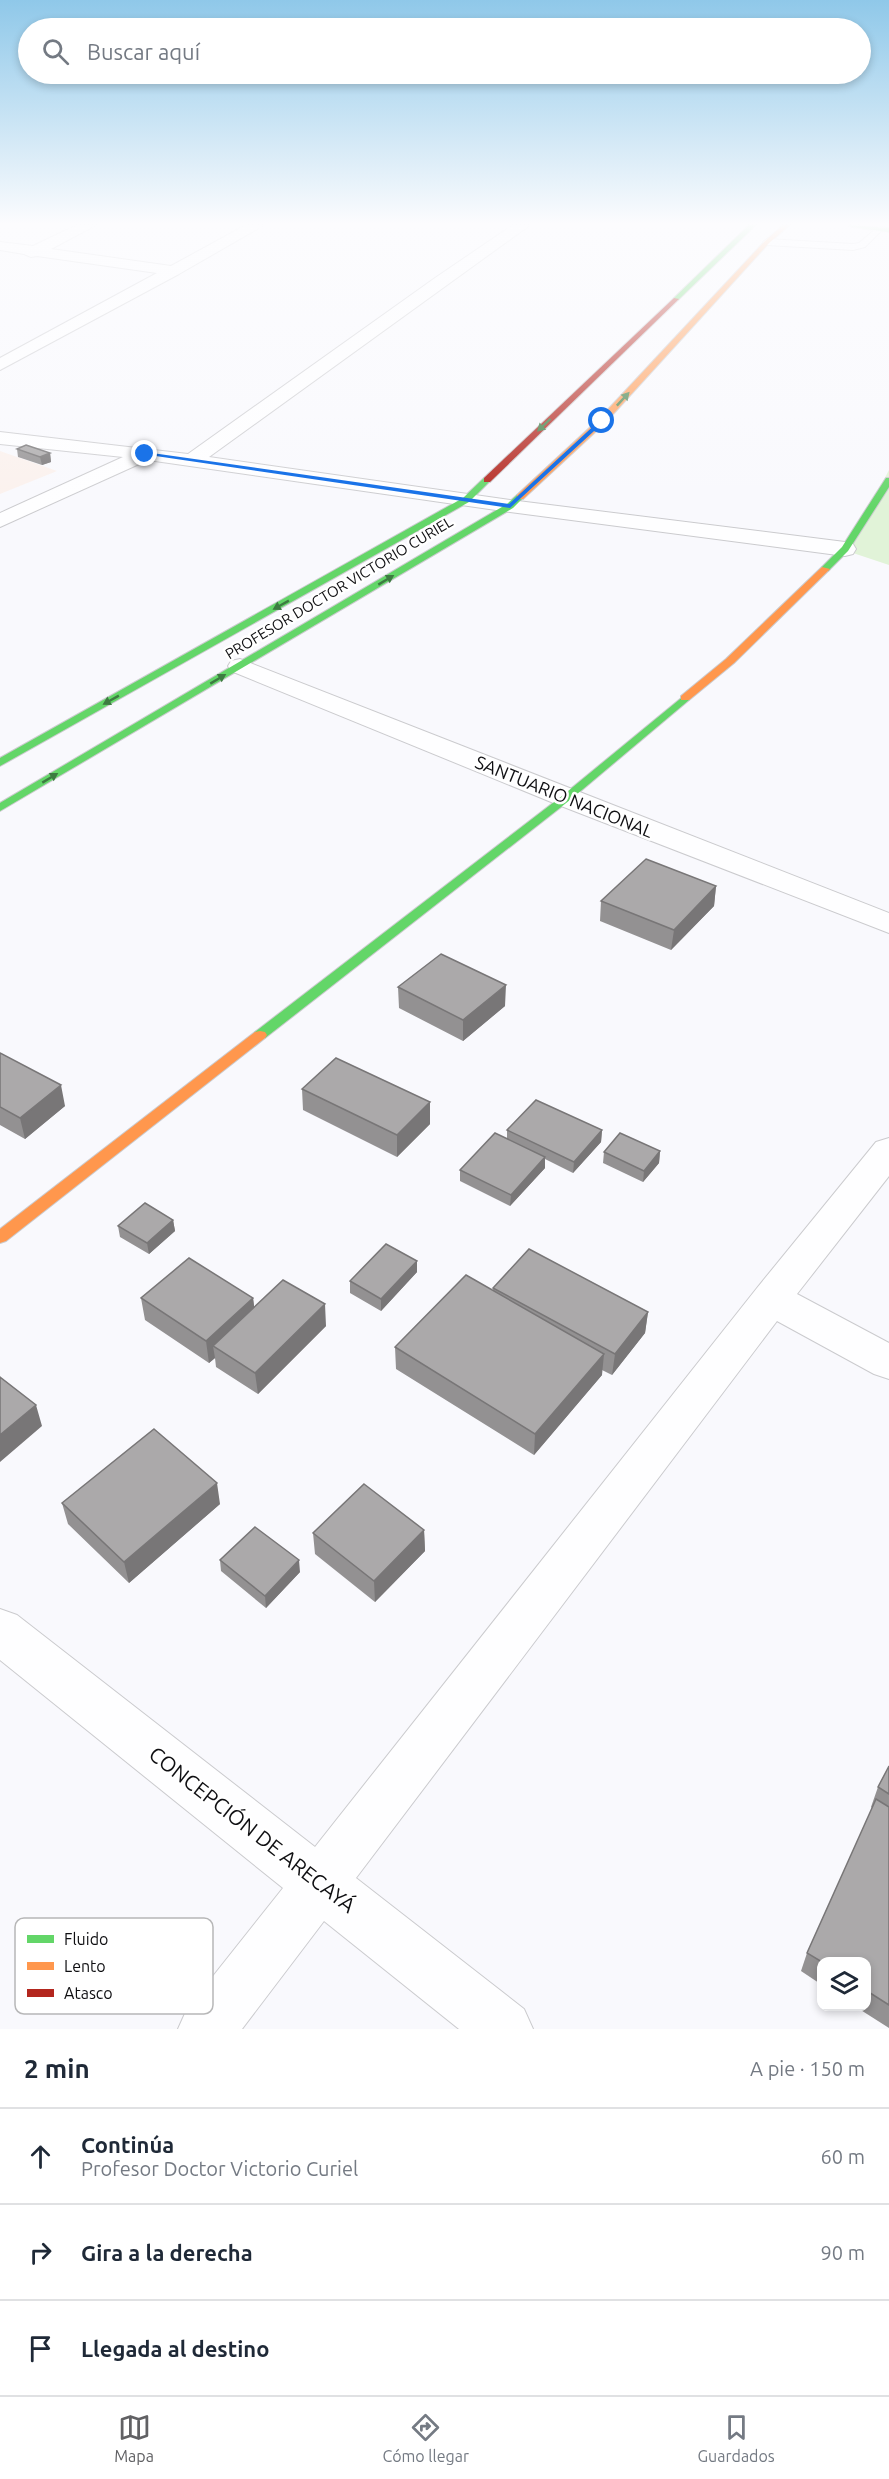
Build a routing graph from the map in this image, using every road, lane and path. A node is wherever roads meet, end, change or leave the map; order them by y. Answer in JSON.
{"nodes":[{"id":1,"x":83,"y":320,"type":"edge"},
{"id":2,"x":386,"y":320,"type":"edge"},
{"id":3,"x":654,"y":320,"type":"edge"},
{"id":4,"x":695,"y":320,"type":"edge"},
{"id":5,"x":0,"y":364,"type":"edge"},
{"id":6,"x":0,"y":438,"type":"edge"},
{"id":7,"x":145,"y":454,"type":"junction"},
{"id":8,"x":191,"y":460,"type":"junction"},
{"id":9,"x":889,"y":480,"type":"edge"},
{"id":10,"x":466,"y":500,"type":"junction"},
{"id":11,"x":510,"y":507,"type":"junction"},
{"id":12,"x":0,"y":521,"type":"edge"},
{"id":13,"x":845,"y":549,"type":"junction"},
{"id":14,"x":240,"y":666,"type":"junction"},
{"id":15,"x":0,"y":763,"type":"edge"},
{"id":16,"x":566,"y":798,"type":"junction"},
{"id":17,"x":0,"y":808,"type":"edge"},
{"id":18,"x":889,"y":924,"type":"edge"},
{"id":19,"x":889,"y":1151,"type":"edge"},
{"id":20,"x":0,"y":1237,"type":"edge"},
{"id":21,"x":771,"y":1299,"type":"junction"},
{"id":22,"x":889,"y":1362,"type":"edge"},
{"id":23,"x":0,"y":1631,"type":"edge"},
{"id":24,"x":321,"y":1884,"type":"junction"},
{"id":25,"x":207,"y":2029,"type":"edge"},
{"id":26,"x":504,"y":2029,"type":"edge"}],
"edges":[{"from":1,"to":5,"type":"street"},
{"from":2,"to":8,"type":"street"},
{"from":3,"to":10,"type":"main road","name":"PROFESOR DOCTOR VICTORIO CURIEL","one_way":true},
{"from":11,"to":4,"type":"main road","name":"PROFESOR DOCTOR VICTORIO CURIEL","one_way":true},
{"from":6,"to":7,"type":"street"},
{"from":7,"to":8,"type":"street"},
{"from":7,"to":12,"type":"street"},
{"from":8,"to":10,"type":"street"},
{"from":9,"to":13,"type":"main road"},
{"from":10,"to":11,"type":"street"},
{"from":10,"to":15,"type":"main road","name":"PROFESOR DOCTOR VICTORIO CURIEL","one_way":true},
{"from":11,"to":13,"type":"street"},
{"from":14,"to":11,"type":"main road","name":"PROFESOR DOCTOR VICTORIO CURIEL","one_way":true},
{"from":13,"to":16,"type":"main road"},
{"from":14,"to":16,"type":"street","name":"SANTUARIO NACIONAL"},
{"from":17,"to":14,"type":"main road","name":"PROFESOR DOCTOR VICTORIO CURIEL","one_way":true},
{"from":16,"to":18,"type":"street","name":"SANTUARIO NACIONAL"},
{"from":16,"to":20,"type":"main road"},
{"from":19,"to":21,"type":"street"},
{"from":21,"to":22,"type":"street"},
{"from":21,"to":24,"type":"street"},
{"from":23,"to":24,"type":"street","name":"CONCEPCIÓN DE ARECAYÁ"},
{"from":24,"to":25,"type":"street"},
{"from":24,"to":26,"type":"street","name":"CONCEPCIÓN DE ARECAYÁ"}]}
